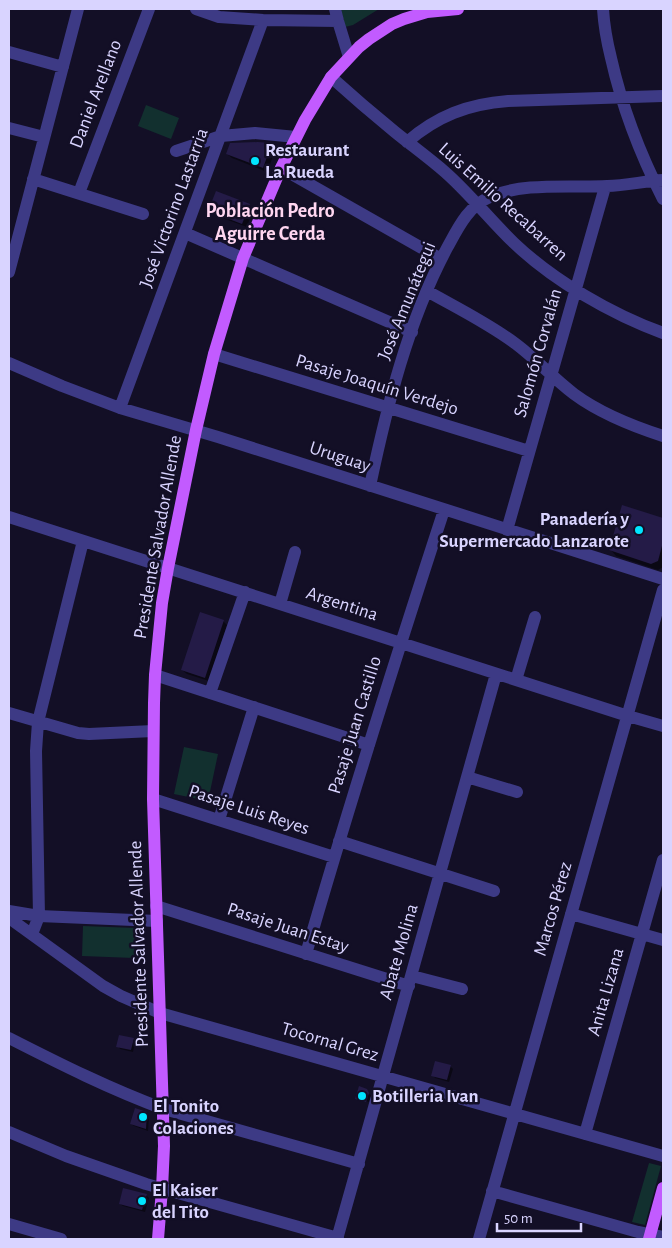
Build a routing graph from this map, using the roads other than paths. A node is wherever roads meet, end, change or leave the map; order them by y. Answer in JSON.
{"nodes":[{"id":1,"x":78,"y":9,"type":"edge"},
{"id":2,"x":149,"y":9,"type":"edge"},
{"id":3,"x":196,"y":9,"type":"edge"},
{"id":4,"x":458,"y":9,"type":"edge"},
{"id":5,"x":603,"y":9,"type":"edge"},
{"id":6,"x":220,"y":13,"type":"edge"},
{"id":7,"x":336,"y":15,"type":"edge"},
{"id":8,"x":263,"y":20,"type":"junction"},
{"id":9,"x":9,"y":52,"type":"edge"},
{"id":10,"x":349,"y":57,"type":"junction"},
{"id":11,"x":63,"y":67,"type":"junction"},
{"id":12,"x":331,"y":77,"type":"junction"},
{"id":13,"x":663,"y":96,"type":"edge"},
{"id":14,"x":621,"y":97,"type":"junction"},
{"id":15,"x":9,"y":128,"type":"edge"},
{"id":16,"x":221,"y":136,"type":"junction"},
{"id":17,"x":44,"y":137,"type":"junction"},
{"id":18,"x":296,"y":137,"type":"junction"},
{"id":19,"x":408,"y":142,"type":"junction"},
{"id":20,"x":176,"y":151,"type":"dead end"},
{"id":21,"x":281,"y":168,"type":"junction"},
{"id":22,"x":33,"y":179,"type":"junction"},
{"id":23,"x":658,"y":180,"type":"edge"},
{"id":24,"x":605,"y":186,"type":"junction"},
{"id":25,"x":79,"y":193,"type":"junction"},
{"id":26,"x":663,"y":199,"type":"edge"},
{"id":27,"x":477,"y":204,"type":"junction"},
{"id":28,"x":143,"y":214,"type":"dead end"},
{"id":29,"x":185,"y":233,"type":"junction"},
{"id":30,"x":242,"y":258,"type":"junction"},
{"id":31,"x":441,"y":259,"type":"junction"},
{"id":32,"x":9,"y":272,"type":"edge"},
{"id":33,"x":577,"y":290,"type":"junction"},
{"id":34,"x":427,"y":291,"type":"junction"},
{"id":35,"x":412,"y":332,"type":"junction"},
{"id":36,"x":663,"y":333,"type":"edge"},
{"id":37,"x":214,"y":354,"type":"junction"},
{"id":38,"x":9,"y":364,"type":"edge"},
{"id":39,"x":551,"y":374,"type":"junction"},
{"id":40,"x":120,"y":408,"type":"junction"},
{"id":41,"x":388,"y":408,"type":"junction"},
{"id":42,"x":196,"y":430,"type":"junction"},
{"id":43,"x":663,"y":436,"type":"edge"},
{"id":44,"x":529,"y":451,"type":"junction"},
{"id":45,"x":370,"y":486,"type":"junction"},
{"id":46,"x":444,"y":510,"type":"junction"},
{"id":47,"x":9,"y":517,"type":"edge"},
{"id":48,"x":507,"y":530,"type":"junction"},
{"id":49,"x":83,"y":541,"type":"junction"},
{"id":50,"x":296,"y":552,"type":"dead end"},
{"id":51,"x":168,"y":568,"type":"junction"},
{"id":52,"x":663,"y":579,"type":"edge"},
{"id":53,"x":663,"y":590,"type":"edge"},
{"id":54,"x":245,"y":592,"type":"junction"},
{"id":55,"x":280,"y":604,"type":"junction"},
{"id":56,"x":535,"y":617,"type":"dead end"},
{"id":57,"x":400,"y":643,"type":"junction"},
{"id":58,"x":496,"y":674,"type":"junction"},
{"id":59,"x":155,"y":675,"type":"junction"},
{"id":60,"x":516,"y":680,"type":"junction"},
{"id":61,"x":210,"y":693,"type":"junction"},
{"id":62,"x":254,"y":708,"type":"junction"},
{"id":63,"x":9,"y":713,"type":"edge"},
{"id":64,"x":628,"y":716,"type":"junction"},
{"id":65,"x":38,"y":722,"type":"junction"},
{"id":66,"x":663,"y":726,"type":"edge"},
{"id":67,"x":153,"y":730,"type":"junction"},
{"id":68,"x":369,"y":745,"type":"junction"},
{"id":69,"x":467,"y":778,"type":"junction"},
{"id":70,"x":517,"y":792,"type":"dead end"},
{"id":71,"x":153,"y":799,"type":"junction"},
{"id":72,"x":219,"y":820,"type":"junction"},
{"id":73,"x":339,"y":841,"type":"junction"},
{"id":74,"x":334,"y":857,"type":"junction"},
{"id":75,"x":663,"y":860,"type":"edge"},
{"id":76,"x":440,"y":874,"type":"junction"},
{"id":77,"x":494,"y":890,"type":"dead end"},
{"id":78,"x":156,"y":906,"type":"junction"},
{"id":79,"x":9,"y":911,"type":"edge"},
{"id":80,"x":571,"y":914,"type":"junction"},
{"id":81,"x":39,"y":916,"type":"junction"},
{"id":82,"x":9,"y":918,"type":"edge"},
{"id":83,"x":156,"y":921,"type":"junction"},
{"id":84,"x":32,"y":934,"type":"junction"},
{"id":85,"x":642,"y":934,"type":"junction"},
{"id":86,"x":663,"y":940,"type":"edge"},
{"id":87,"x":306,"y":954,"type":"junction"},
{"id":88,"x":410,"y":981,"type":"junction"},
{"id":89,"x":462,"y":989,"type":"dead end"},
{"id":90,"x":160,"y":1013,"type":"junction"},
{"id":91,"x":9,"y":1038,"type":"edge"},
{"id":92,"x":384,"y":1077,"type":"junction"},
{"id":93,"x":164,"y":1109,"type":"junction"},
{"id":94,"x":514,"y":1114,"type":"junction"},
{"id":95,"x":9,"y":1132,"type":"edge"},
{"id":96,"x":585,"y":1134,"type":"junction"},
{"id":97,"x":663,"y":1156,"type":"edge"},
{"id":98,"x":359,"y":1164,"type":"junction"},
{"id":99,"x":663,"y":1188,"type":"edge"},
{"id":100,"x":162,"y":1189,"type":"junction"},
{"id":101,"x":492,"y":1191,"type":"junction"},
{"id":102,"x":9,"y":1224,"type":"edge"},
{"id":103,"x":649,"y":1237,"type":"edge"},
{"id":104,"x":663,"y":1237,"type":"edge"},
{"id":105,"x":338,"y":1238,"type":"edge"},
{"id":106,"x":61,"y":1239,"type":"edge"},
{"id":107,"x":158,"y":1239,"type":"edge"},
{"id":108,"x":479,"y":1239,"type":"edge"}],
"edges":[{"from":1,"to":11,"type":"street"},
{"from":2,"to":25,"type":"street","name":"Daniel Arellano"},
{"from":3,"to":6,"type":"street"},
{"from":4,"to":10,"type":"main road","name":"Presidente Salvador Allende"},
{"from":5,"to":14,"type":"street"},
{"from":6,"to":8,"type":"street"},
{"from":7,"to":8,"type":"street"},
{"from":7,"to":10,"type":"street"},
{"from":8,"to":16,"type":"street","name":"José Victorino Lastarria"},
{"from":9,"to":11,"type":"street"},
{"from":10,"to":12,"type":"main road","name":"Presidente Salvador Allende"},
{"from":11,"to":17,"type":"street"},
{"from":12,"to":18,"type":"main road","name":"Presidente Salvador Allende"},
{"from":12,"to":19,"type":"street","name":"Luis Emilio Recabarren"},
{"from":13,"to":14,"type":"street"},
{"from":14,"to":19,"type":"street"},
{"from":14,"to":23,"type":"street"},
{"from":15,"to":17,"type":"street"},
{"from":16,"to":18,"type":"street"},
{"from":16,"to":20,"type":"street"},
{"from":16,"to":29,"type":"street","name":"José Victorino Lastarria"},
{"from":17,"to":22,"type":"street"},
{"from":18,"to":21,"type":"main road","name":"Presidente Salvador Allende"},
{"from":19,"to":27,"type":"street","name":"Luis Emilio Recabarren"},
{"from":21,"to":30,"type":"main road","name":"Presidente Salvador Allende"},
{"from":21,"to":31,"type":"street"},
{"from":22,"to":25,"type":"street"},
{"from":22,"to":32,"type":"street"},
{"from":23,"to":24,"type":"street","name":"José Amunátegui"},
{"from":23,"to":26,"type":"street"},
{"from":24,"to":27,"type":"street","name":"José Amunátegui"},
{"from":24,"to":33,"type":"street","name":"Salomón Corvalán"},
{"from":25,"to":28,"type":"street"},
{"from":27,"to":31,"type":"street","name":"José Amunátegui"},
{"from":27,"to":33,"type":"street","name":"Luis Emilio Recabarren"},
{"from":29,"to":30,"type":"street"},
{"from":29,"to":40,"type":"street","name":"José Victorino Lastarria"},
{"from":30,"to":35,"type":"street"},
{"from":30,"to":37,"type":"main road","name":"Presidente Salvador Allende"},
{"from":31,"to":34,"type":"street","name":"José Amunátegui"},
{"from":33,"to":36,"type":"street","name":"Luis Emilio Recabarren"},
{"from":33,"to":39,"type":"street","name":"Salomón Corvalán"},
{"from":34,"to":35,"type":"street","name":"José Amunátegui"},
{"from":34,"to":39,"type":"street"},
{"from":35,"to":41,"type":"street","name":"José Amunátegui"},
{"from":37,"to":41,"type":"street","name":"Pasaje Joaquín Verdejo"},
{"from":37,"to":42,"type":"main road","name":"Presidente Salvador Allende"},
{"from":38,"to":40,"type":"street","name":"Uruguay"},
{"from":39,"to":43,"type":"street"},
{"from":39,"to":44,"type":"street","name":"Salomón Corvalán"},
{"from":40,"to":42,"type":"street","name":"Uruguay"},
{"from":41,"to":44,"type":"street","name":"Pasaje Joaquín Verdejo"},
{"from":41,"to":45,"type":"street","name":"José Amunátegui"},
{"from":42,"to":45,"type":"street","name":"Uruguay"},
{"from":42,"to":51,"type":"main road","name":"Presidente Salvador Allende"},
{"from":44,"to":48,"type":"street","name":"Salomón Corvalán"},
{"from":45,"to":46,"type":"street","name":"Uruguay"},
{"from":46,"to":48,"type":"street","name":"Uruguay"},
{"from":46,"to":57,"type":"street","name":"Pasaje Juan Castillo"},
{"from":47,"to":49,"type":"street","name":"Argentina"},
{"from":48,"to":52,"type":"street","name":"Uruguay"},
{"from":49,"to":51,"type":"street","name":"Argentina"},
{"from":49,"to":65,"type":"street"},
{"from":50,"to":55,"type":"street"},
{"from":51,"to":54,"type":"street","name":"Argentina"},
{"from":51,"to":59,"type":"main road","name":"Presidente Salvador Allende"},
{"from":53,"to":64,"type":"street","name":"Marcos Pérez"},
{"from":54,"to":55,"type":"street","name":"Argentina"},
{"from":54,"to":61,"type":"street"},
{"from":55,"to":57,"type":"street","name":"Argentina"},
{"from":56,"to":60,"type":"street"},
{"from":57,"to":58,"type":"street","name":"Argentina"},
{"from":57,"to":68,"type":"street","name":"Pasaje Juan Castillo"},
{"from":58,"to":60,"type":"street","name":"Argentina"},
{"from":58,"to":69,"type":"street","name":"Abate Molina"},
{"from":59,"to":61,"type":"street"},
{"from":59,"to":67,"type":"main road","name":"Presidente Salvador Allende"},
{"from":60,"to":64,"type":"street","name":"Argentina"},
{"from":61,"to":62,"type":"street"},
{"from":62,"to":68,"type":"street"},
{"from":62,"to":72,"type":"street"},
{"from":63,"to":65,"type":"street"},
{"from":64,"to":66,"type":"street","name":"Argentina"},
{"from":64,"to":80,"type":"street","name":"Marcos Pérez"},
{"from":65,"to":67,"type":"street"},
{"from":65,"to":81,"type":"street"},
{"from":67,"to":71,"type":"main road","name":"Presidente Salvador Allende"},
{"from":68,"to":73,"type":"street","name":"Pasaje Juan Castillo"},
{"from":69,"to":70,"type":"street"},
{"from":69,"to":76,"type":"street","name":"Abate Molina"},
{"from":71,"to":72,"type":"street","name":"Pasaje Luis Reyes"},
{"from":71,"to":78,"type":"main road","name":"Presidente Salvador Allende"},
{"from":72,"to":74,"type":"street","name":"Pasaje Luis Reyes"},
{"from":73,"to":74,"type":"street","name":"Pasaje Juan Castillo"},
{"from":73,"to":76,"type":"street"},
{"from":74,"to":87,"type":"street","name":"Pasaje Juan Castillo"},
{"from":75,"to":85,"type":"street","name":"Anita Lizana"},
{"from":76,"to":77,"type":"street"},
{"from":76,"to":88,"type":"street","name":"Abate Molina"},
{"from":78,"to":83,"type":"main road","name":"Presidente Salvador Allende"},
{"from":78,"to":87,"type":"street","name":"Pasaje Juan Estay"},
{"from":79,"to":81,"type":"street"},
{"from":80,"to":85,"type":"street"},
{"from":80,"to":94,"type":"street","name":"Marcos Pérez"},
{"from":81,"to":83,"type":"street"},
{"from":81,"to":84,"type":"street"},
{"from":82,"to":84,"type":"street","name":"Tocornal Grez"},
{"from":83,"to":90,"type":"main road","name":"Presidente Salvador Allende"},
{"from":84,"to":90,"type":"street","name":"Tocornal Grez"},
{"from":85,"to":86,"type":"street"},
{"from":85,"to":96,"type":"street","name":"Anita Lizana"},
{"from":87,"to":88,"type":"street","name":"Pasaje Juan Estay"},
{"from":88,"to":89,"type":"street","name":"Pasaje Juan Estay"},
{"from":88,"to":92,"type":"street","name":"Abate Molina"},
{"from":90,"to":92,"type":"street","name":"Tocornal Grez"},
{"from":90,"to":93,"type":"main road","name":"Presidente Salvador Allende"},
{"from":91,"to":93,"type":"street"},
{"from":92,"to":94,"type":"street","name":"Tocornal Grez"},
{"from":92,"to":98,"type":"street","name":"Abate Molina"},
{"from":93,"to":98,"type":"street"},
{"from":93,"to":100,"type":"main road","name":"Presidente Salvador Allende"},
{"from":94,"to":96,"type":"street","name":"Tocornal Grez"},
{"from":94,"to":101,"type":"street","name":"Marcos Pérez"},
{"from":95,"to":100,"type":"street"},
{"from":96,"to":97,"type":"street","name":"Tocornal Grez"},
{"from":98,"to":105,"type":"street","name":"Abate Molina"},
{"from":99,"to":103,"type":"main road"},
{"from":100,"to":105,"type":"street"},
{"from":100,"to":107,"type":"main road","name":"Presidente Salvador Allende"},
{"from":101,"to":103,"type":"street"},
{"from":101,"to":108,"type":"street","name":"Marcos Pérez"},
{"from":102,"to":106,"type":"street"},
{"from":103,"to":104,"type":"street"}]}
